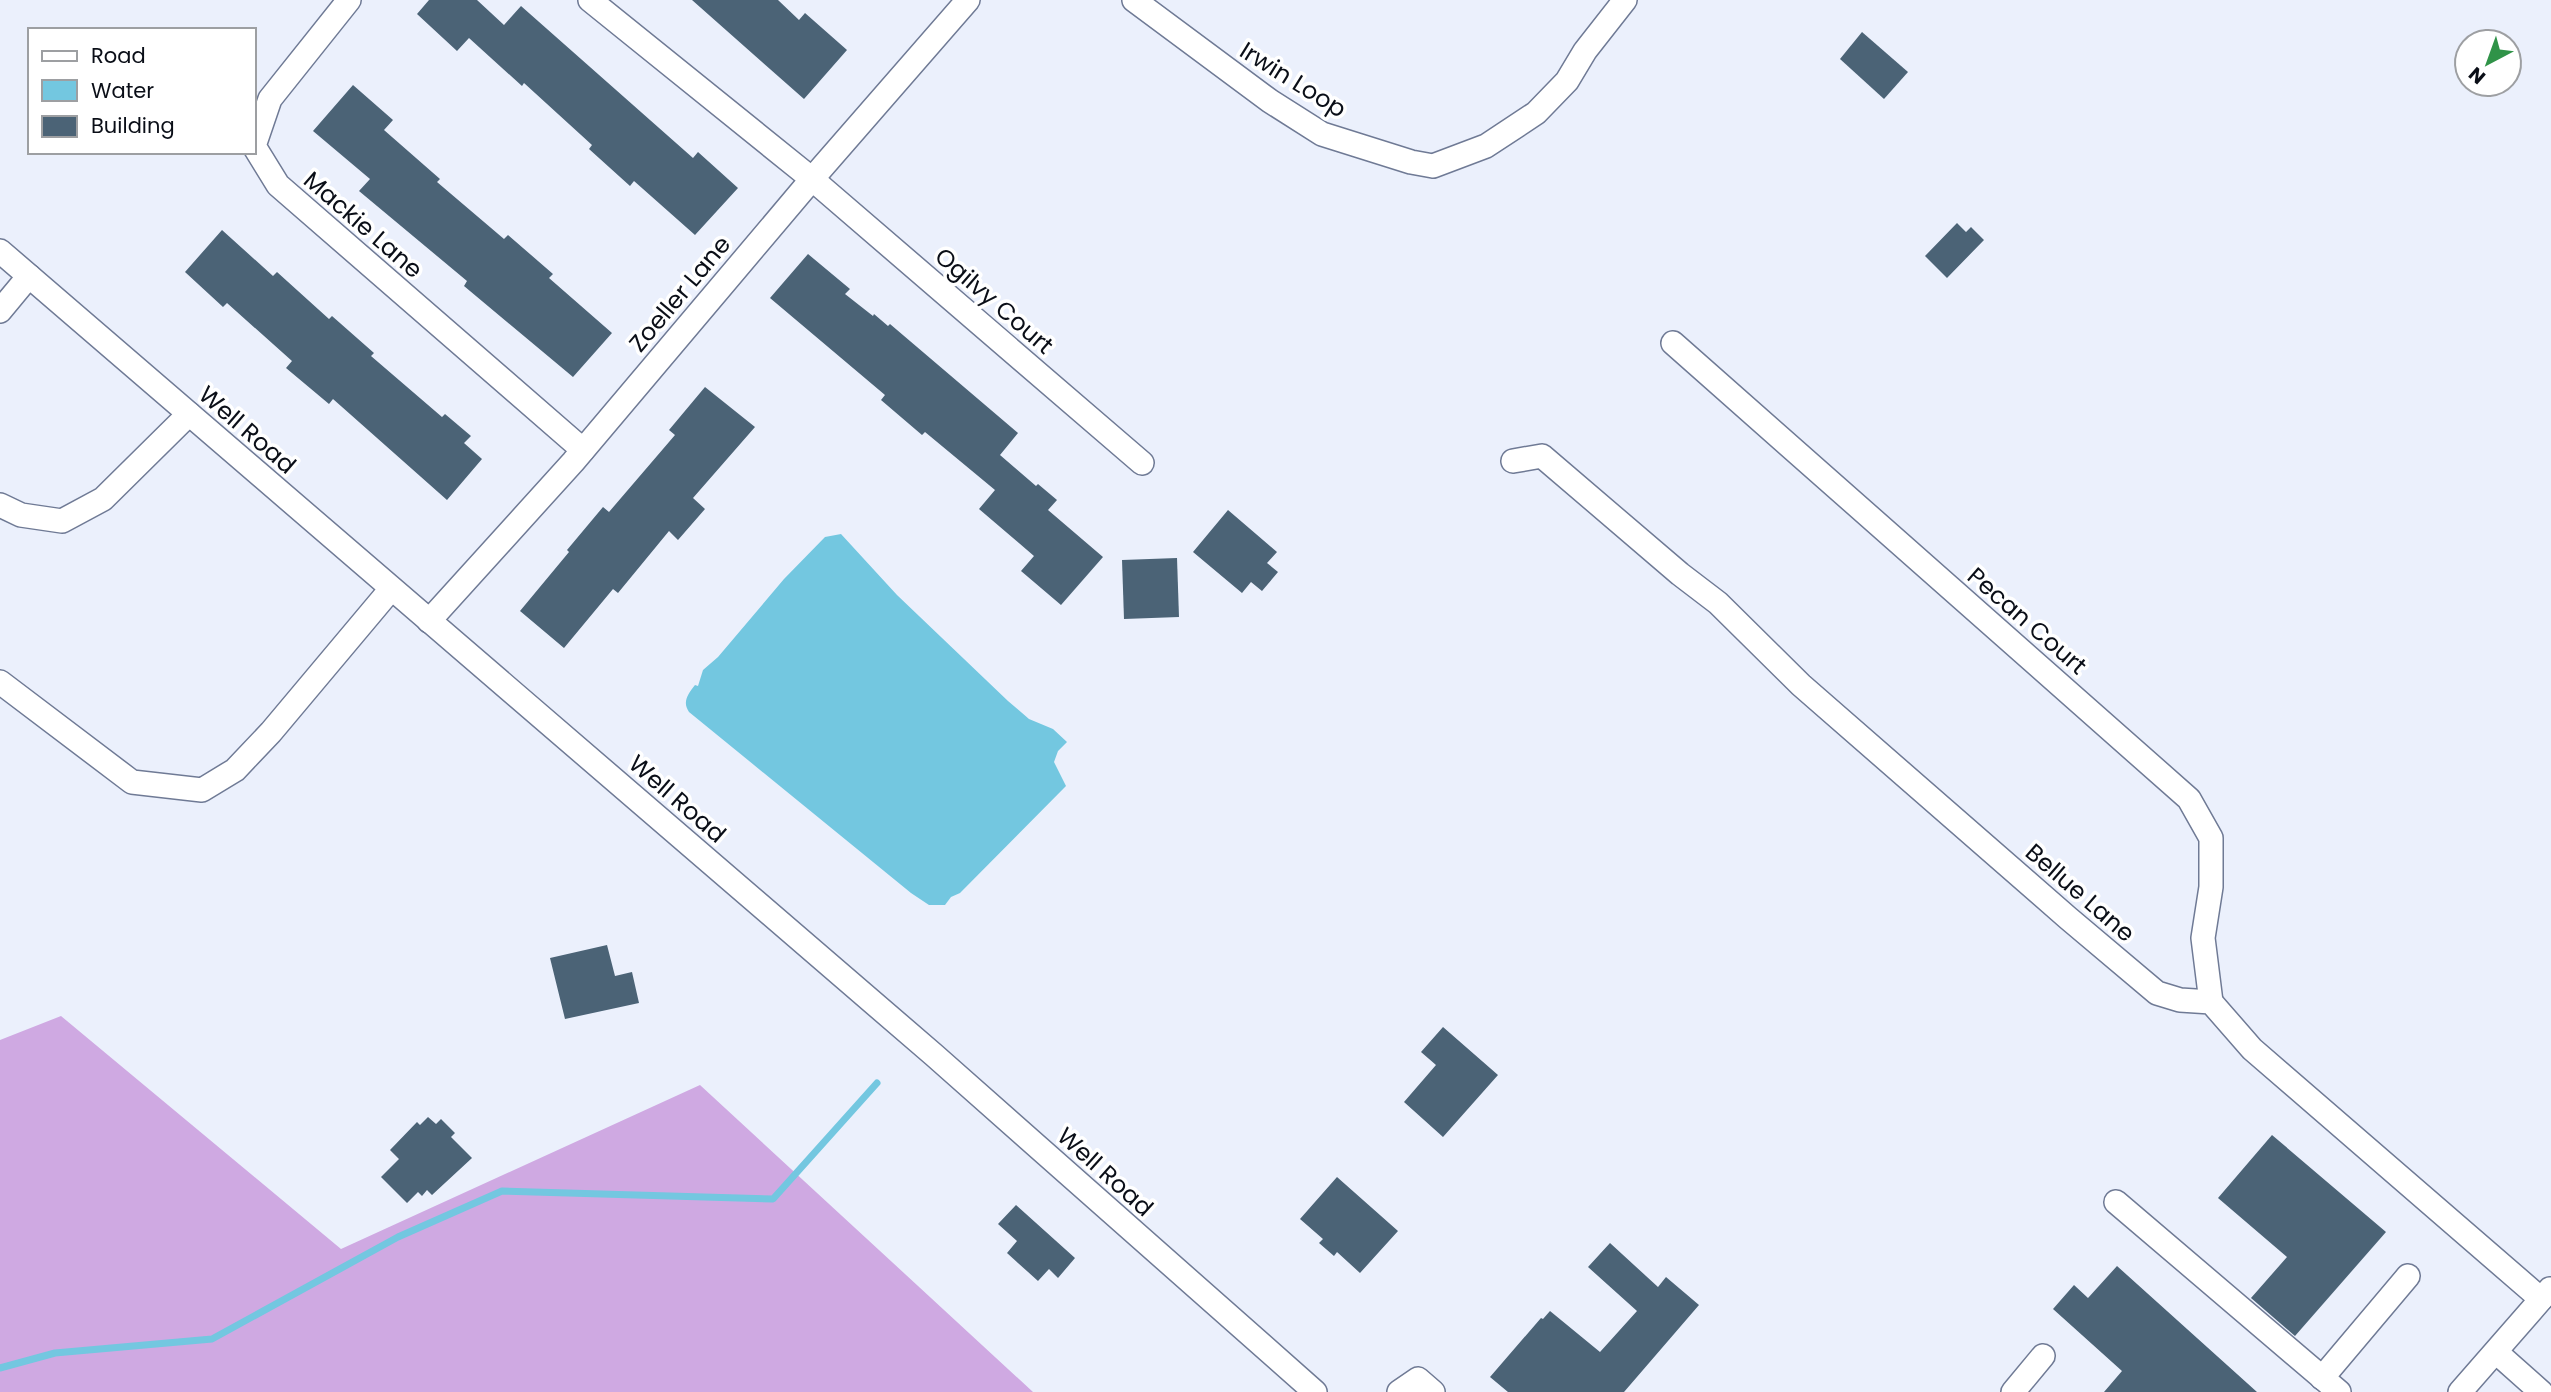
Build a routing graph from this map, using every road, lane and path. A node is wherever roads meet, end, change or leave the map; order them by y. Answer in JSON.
{"nodes":[{"id":1,"x":349,"y":0,"type":"edge"},
{"id":2,"x":590,"y":0,"type":"edge"},
{"id":3,"x":968,"y":0,"type":"edge"},
{"id":4,"x":1134,"y":0,"type":"edge"},
{"id":5,"x":1625,"y":0,"type":"edge"},
{"id":6,"x":256,"y":140,"type":"edge"},
{"id":7,"x":256,"y":149,"type":"edge"},
{"id":8,"x":812,"y":179,"type":"junction"},
{"id":9,"x":0,"y":251,"type":"edge"},
{"id":10,"x":29,"y":276,"type":"junction"},
{"id":11,"x":0,"y":311,"type":"edge"},
{"id":12,"x":1673,"y":343,"type":"dead end"},
{"id":13,"x":189,"y":414,"type":"junction"},
{"id":14,"x":583,"y":450,"type":"junction"},
{"id":15,"x":1513,"y":461,"type":"dead end"},
{"id":16,"x":1142,"y":463,"type":"dead end"},
{"id":17,"x":0,"y":505,"type":"edge"},
{"id":18,"x":391,"y":589,"type":"junction"},
{"id":19,"x":429,"y":621,"type":"junction"},
{"id":20,"x":0,"y":682,"type":"edge"},
{"id":21,"x":2211,"y":1002,"type":"junction"},
{"id":22,"x":2116,"y":1202,"type":"dead end"},
{"id":23,"x":2408,"y":1276,"type":"dead end"},
{"id":24,"x":2546,"y":1294,"type":"edge"},
{"id":25,"x":2496,"y":1352,"type":"junction"},
{"id":26,"x":2043,"y":1356,"type":"dead end"},
{"id":27,"x":2330,"y":1385,"type":"edge"},
{"id":28,"x":1315,"y":1392,"type":"edge"},
{"id":29,"x":1399,"y":1392,"type":"edge"},
{"id":30,"x":1433,"y":1392,"type":"edge"},
{"id":31,"x":2012,"y":1392,"type":"edge"},
{"id":32,"x":2460,"y":1392,"type":"edge"},
{"id":33,"x":2540,"y":1392,"type":"edge"}],
"edges":[{"from":1,"to":6,"type":"street","name":"Mackie Lane"},
{"from":2,"to":8,"type":"street"},
{"from":3,"to":8,"type":"street","name":"Zoeller Lane"},
{"from":4,"to":5,"type":"street","name":"Irwin Loop"},
{"from":7,"to":14,"type":"street","name":"Mackie Lane"},
{"from":8,"to":14,"type":"street","name":"Zoeller Lane"},
{"from":8,"to":16,"type":"street","name":"Ogilvy Court"},
{"from":9,"to":10,"type":"street","name":"Well Road"},
{"from":10,"to":11,"type":"street"},
{"from":10,"to":13,"type":"street","name":"Well Road"},
{"from":12,"to":21,"type":"street","name":"Pecan Court"},
{"from":13,"to":17,"type":"street"},
{"from":13,"to":18,"type":"street","name":"Well Road"},
{"from":14,"to":19,"type":"street","name":"Zoeller Lane"},
{"from":15,"to":21,"type":"street","name":"Bellue Lane"},
{"from":18,"to":19,"type":"street","name":"Well Road"},
{"from":18,"to":20,"type":"street"},
{"from":19,"to":28,"type":"street","name":"Well Road"},
{"from":21,"to":24,"type":"street"},
{"from":22,"to":27,"type":"street"},
{"from":23,"to":27,"type":"street"},
{"from":24,"to":25,"type":"street"},
{"from":25,"to":32,"type":"street"},
{"from":25,"to":33,"type":"street"},
{"from":26,"to":31,"type":"street"},
{"from":29,"to":30,"type":"street"}]}
